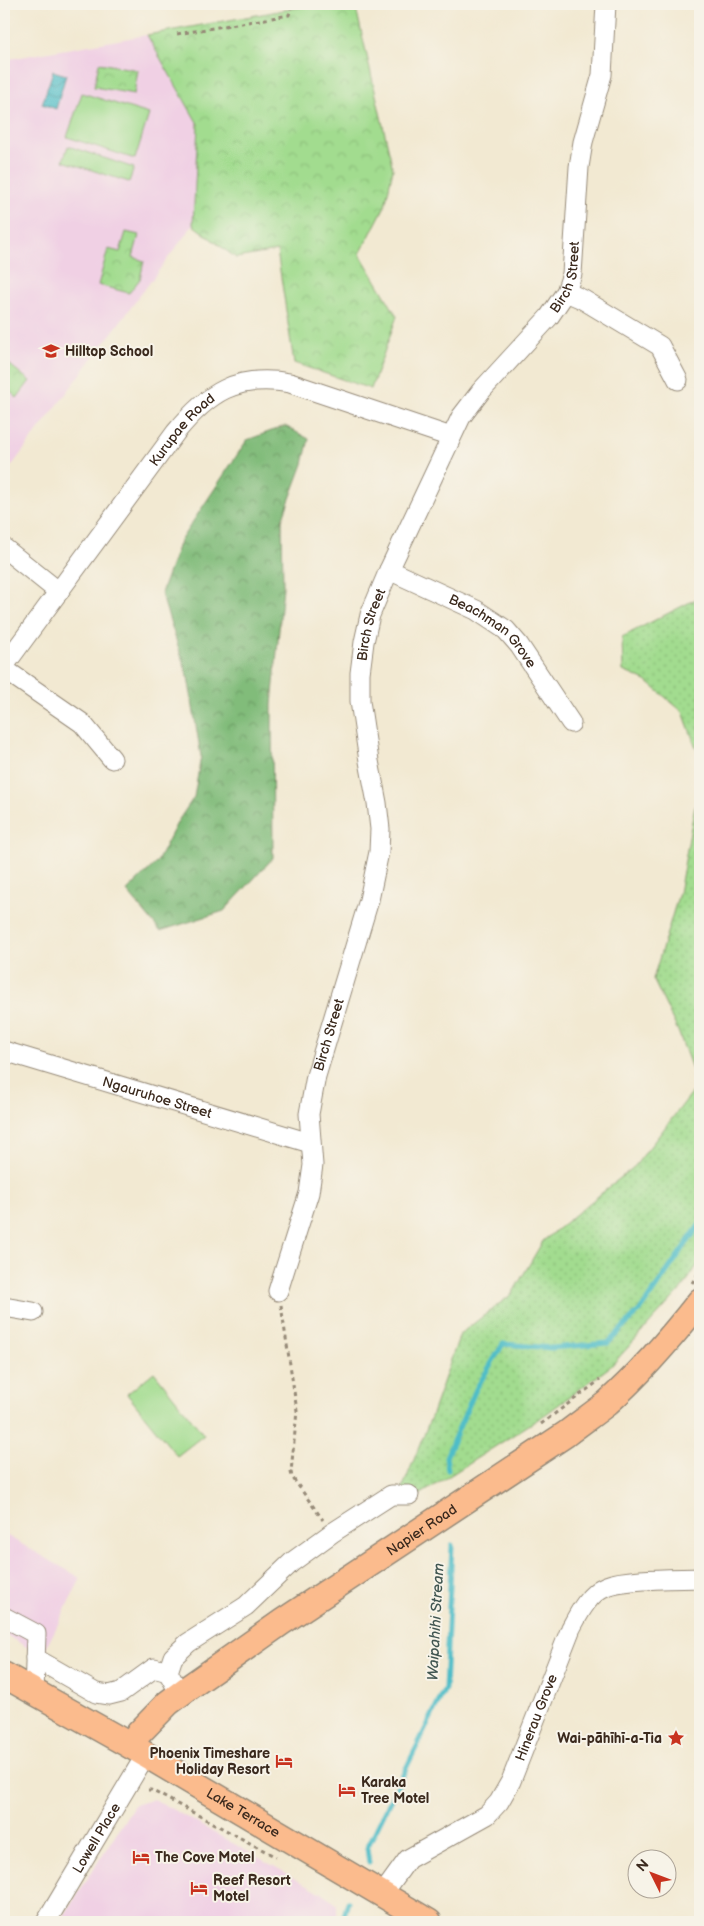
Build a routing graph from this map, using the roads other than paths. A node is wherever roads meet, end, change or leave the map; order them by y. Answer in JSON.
{"nodes":[{"id":1,"x":606,"y":4,"type":"edge"},
{"id":2,"x":566,"y":292,"type":"junction"},
{"id":3,"x":678,"y":380,"type":"dead end"},
{"id":4,"x":451,"y":438,"type":"junction"},
{"id":5,"x":4,"y":548,"type":"edge"},
{"id":6,"x":389,"y":570,"type":"junction"},
{"id":7,"x":59,"y":592,"type":"junction"},
{"id":8,"x":4,"y":668,"type":"edge"},
{"id":9,"x":571,"y":723,"type":"dead end"},
{"id":10,"x":112,"y":759,"type":"dead end"},
{"id":11,"x":4,"y":1051,"type":"edge"},
{"id":12,"x":310,"y":1142,"type":"junction"},
{"id":13,"x":278,"y":1291,"type":"road end"},
{"id":14,"x":694,"y":1295,"type":"edge"},
{"id":15,"x":4,"y":1307,"type":"edge"},
{"id":16,"x":33,"y":1312,"type":"dead end"},
{"id":17,"x":409,"y":1495,"type":"dead end"},
{"id":18,"x":700,"y":1578,"type":"edge"},
{"id":19,"x":4,"y":1617,"type":"edge"},
{"id":20,"x":35,"y":1658,"type":"junction"},
{"id":21,"x":168,"y":1672,"type":"junction"},
{"id":22,"x":4,"y":1675,"type":"edge"},
{"id":23,"x":34,"y":1693,"type":"junction"},
{"id":24,"x":180,"y":1694,"type":"junction"},
{"id":25,"x":138,"y":1751,"type":"junction"},
{"id":26,"x":382,"y":1895,"type":"junction"},
{"id":27,"x":46,"y":1922,"type":"edge"},
{"id":28,"x":430,"y":1922,"type":"edge"}],
"edges":[{"from":1,"to":2,"type":"street","name":"Birch Street"},
{"from":2,"to":3,"type":"street"},
{"from":2,"to":4,"type":"street","name":"Birch Street"},
{"from":4,"to":6,"type":"street","name":"Birch Street"},
{"from":4,"to":7,"type":"street","name":"Kurupae Road"},
{"from":5,"to":7,"type":"street"},
{"from":6,"to":9,"type":"street","name":"Beachman Grove"},
{"from":6,"to":12,"type":"street","name":"Birch Street"},
{"from":7,"to":8,"type":"street","name":"Kurupae Road"},
{"from":8,"to":10,"type":"street"},
{"from":11,"to":12,"type":"street","name":"Ngauruhoe Street"},
{"from":12,"to":13,"type":"street","name":"Birch Street"},
{"from":14,"to":24,"type":"main road","name":"Napier Road"},
{"from":15,"to":16,"type":"street"},
{"from":17,"to":21,"type":"street"},
{"from":18,"to":26,"type":"street","name":"Hinerau Grove"},
{"from":19,"to":20,"type":"street"},
{"from":20,"to":21,"type":"street"},
{"from":20,"to":23,"type":"street"},
{"from":21,"to":24,"type":"street"},
{"from":22,"to":23,"type":"main road","name":"Lake Terrace"},
{"from":23,"to":25,"type":"main road","name":"Lake Terrace"},
{"from":24,"to":25,"type":"main road","name":"Napier Road"},
{"from":25,"to":26,"type":"main road","name":"Lake Terrace"},
{"from":25,"to":27,"type":"street","name":"Lowell Place"},
{"from":26,"to":28,"type":"main road","name":"Lake Terrace"}]}
